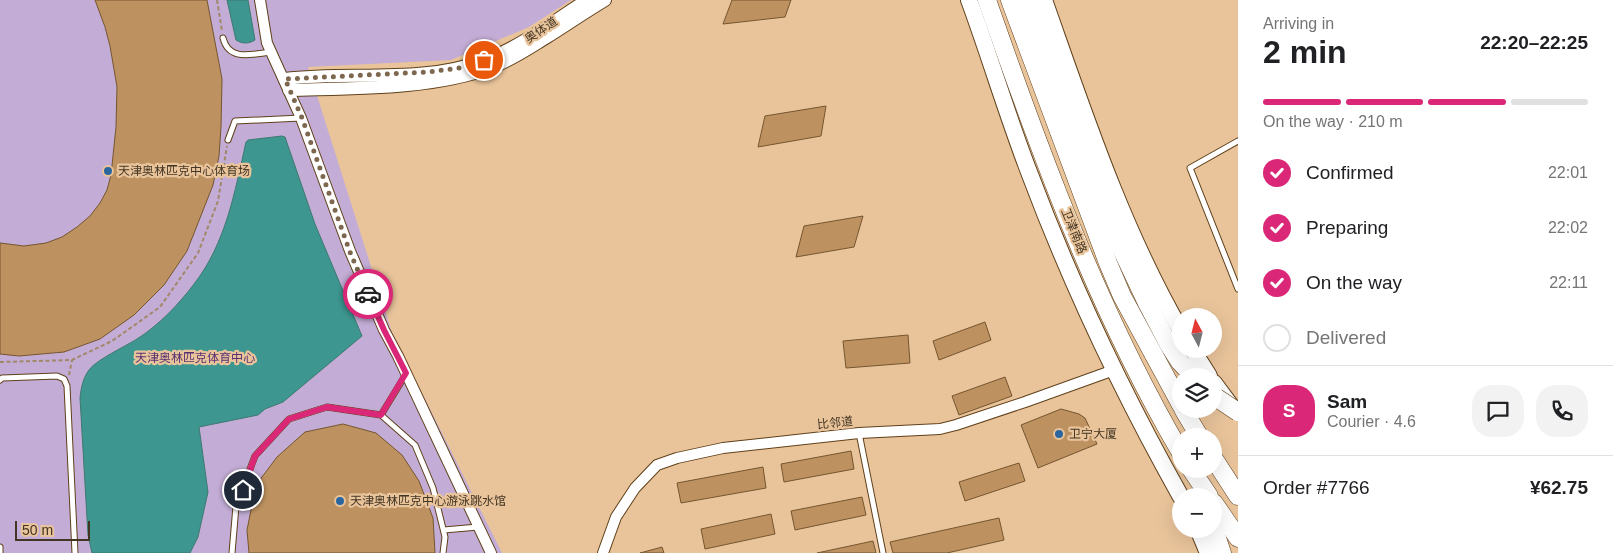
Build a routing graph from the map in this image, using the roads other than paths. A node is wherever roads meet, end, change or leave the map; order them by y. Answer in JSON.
{"nodes":[{"id":1,"x":260,"y":0,"type":"edge"},
{"id":2,"x":587,"y":0,"type":"edge"},
{"id":3,"x":605,"y":0,"type":"edge"},
{"id":4,"x":969,"y":0,"type":"edge"},
{"id":5,"x":987,"y":0,"type":"edge"},
{"id":6,"x":1010,"y":0,"type":"edge"},
{"id":7,"x":1028,"y":0,"type":"edge"},
{"id":8,"x":1044,"y":0,"type":"edge"},
{"id":9,"x":223,"y":38,"type":"road end"},
{"id":10,"x":271,"y":52,"type":"junction"},
{"id":11,"x":287,"y":85,"type":"junction"},
{"id":12,"x":302,"y":118,"type":"junction"},
{"id":13,"x":228,"y":140,"type":"road end"},
{"id":14,"x":1238,"y":141,"type":"edge"},
{"id":15,"x":1238,"y":289,"type":"edge"},
{"id":16,"x":1172,"y":314,"type":"edge"},
{"id":17,"x":1186,"y":368,"type":"edge"},
{"id":18,"x":1114,"y":370,"type":"junction"},
{"id":19,"x":406,"y":373,"type":"junction"},
{"id":20,"x":0,"y":380,"type":"edge"},
{"id":21,"x":1172,"y":390,"type":"edge"},
{"id":22,"x":1222,"y":393,"type":"edge"},
{"id":23,"x":1222,"y":400,"type":"edge"},
{"id":24,"x":1222,"y":402,"type":"edge"},
{"id":25,"x":1238,"y":407,"type":"edge"},
{"id":26,"x":1238,"y":414,"type":"edge"},
{"id":27,"x":381,"y":415,"type":"junction"},
{"id":28,"x":859,"y":433,"type":"junction"},
{"id":29,"x":1172,"y":436,"type":"edge"},
{"id":30,"x":1222,"y":471,"type":"edge"},
{"id":31,"x":1176,"y":488,"type":"edge"},
{"id":32,"x":1238,"y":496,"type":"edge"},
{"id":33,"x":1222,"y":515,"type":"edge"},
{"id":34,"x":478,"y":527,"type":"junction"},
{"id":35,"x":444,"y":530,"type":"junction"},
{"id":36,"x":1202,"y":538,"type":"edge"},
{"id":37,"x":1217,"y":538,"type":"edge"},
{"id":38,"x":1238,"y":538,"type":"edge"},
{"id":39,"x":0,"y":547,"type":"edge"},
{"id":40,"x":0,"y":553,"type":"edge"},
{"id":41,"x":75,"y":553,"type":"edge"},
{"id":42,"x":232,"y":553,"type":"edge"},
{"id":43,"x":443,"y":553,"type":"edge"},
{"id":44,"x":490,"y":553,"type":"edge"},
{"id":45,"x":603,"y":553,"type":"edge"},
{"id":46,"x":883,"y":553,"type":"edge"},
{"id":47,"x":1208,"y":553,"type":"edge"},
{"id":48,"x":1222,"y":553,"type":"edge"}],
"edges":[{"from":1,"to":10,"type":"street"},
{"from":2,"to":11,"type":"street","name":"奥体道"},
{"from":3,"to":11,"type":"street"},
{"from":4,"to":18,"type":"main road"},
{"from":5,"to":29,"type":"highway","name":"卫津南路"},
{"from":6,"to":21,"type":"highway","name":"卫津南路"},
{"from":7,"to":17,"type":"highway"},
{"from":8,"to":16,"type":"main road"},
{"from":9,"to":10,"type":"lane"},
{"from":10,"to":11,"type":"street"},
{"from":11,"to":12,"type":"street"},
{"from":12,"to":13,"type":"lane"},
{"from":12,"to":19,"type":"street"},
{"from":14,"to":15,"type":"lane"},
{"from":18,"to":28,"type":"street","name":"比邻道"},
{"from":18,"to":31,"type":"main road"},
{"from":19,"to":27,"type":"lane"},
{"from":19,"to":34,"type":"street"},
{"from":20,"to":41,"type":"lane"},
{"from":22,"to":26,"type":"main road"},
{"from":23,"to":25,"type":"highway","bridge":true},
{"from":24,"to":26,"type":"highway","bridge":true},
{"from":27,"to":35,"type":"lane"},
{"from":27,"to":42,"type":"lane"},
{"from":28,"to":45,"type":"street","name":"比邻道"},
{"from":28,"to":46,"type":"lane"},
{"from":30,"to":32,"type":"highway"},
{"from":33,"to":38,"type":"highway"},
{"from":34,"to":35,"type":"lane"},
{"from":34,"to":44,"type":"street"},
{"from":35,"to":43,"type":"lane"},
{"from":36,"to":47,"type":"main road"},
{"from":37,"to":48,"type":"highway"},
{"from":39,"to":40,"type":"lane"}]}
